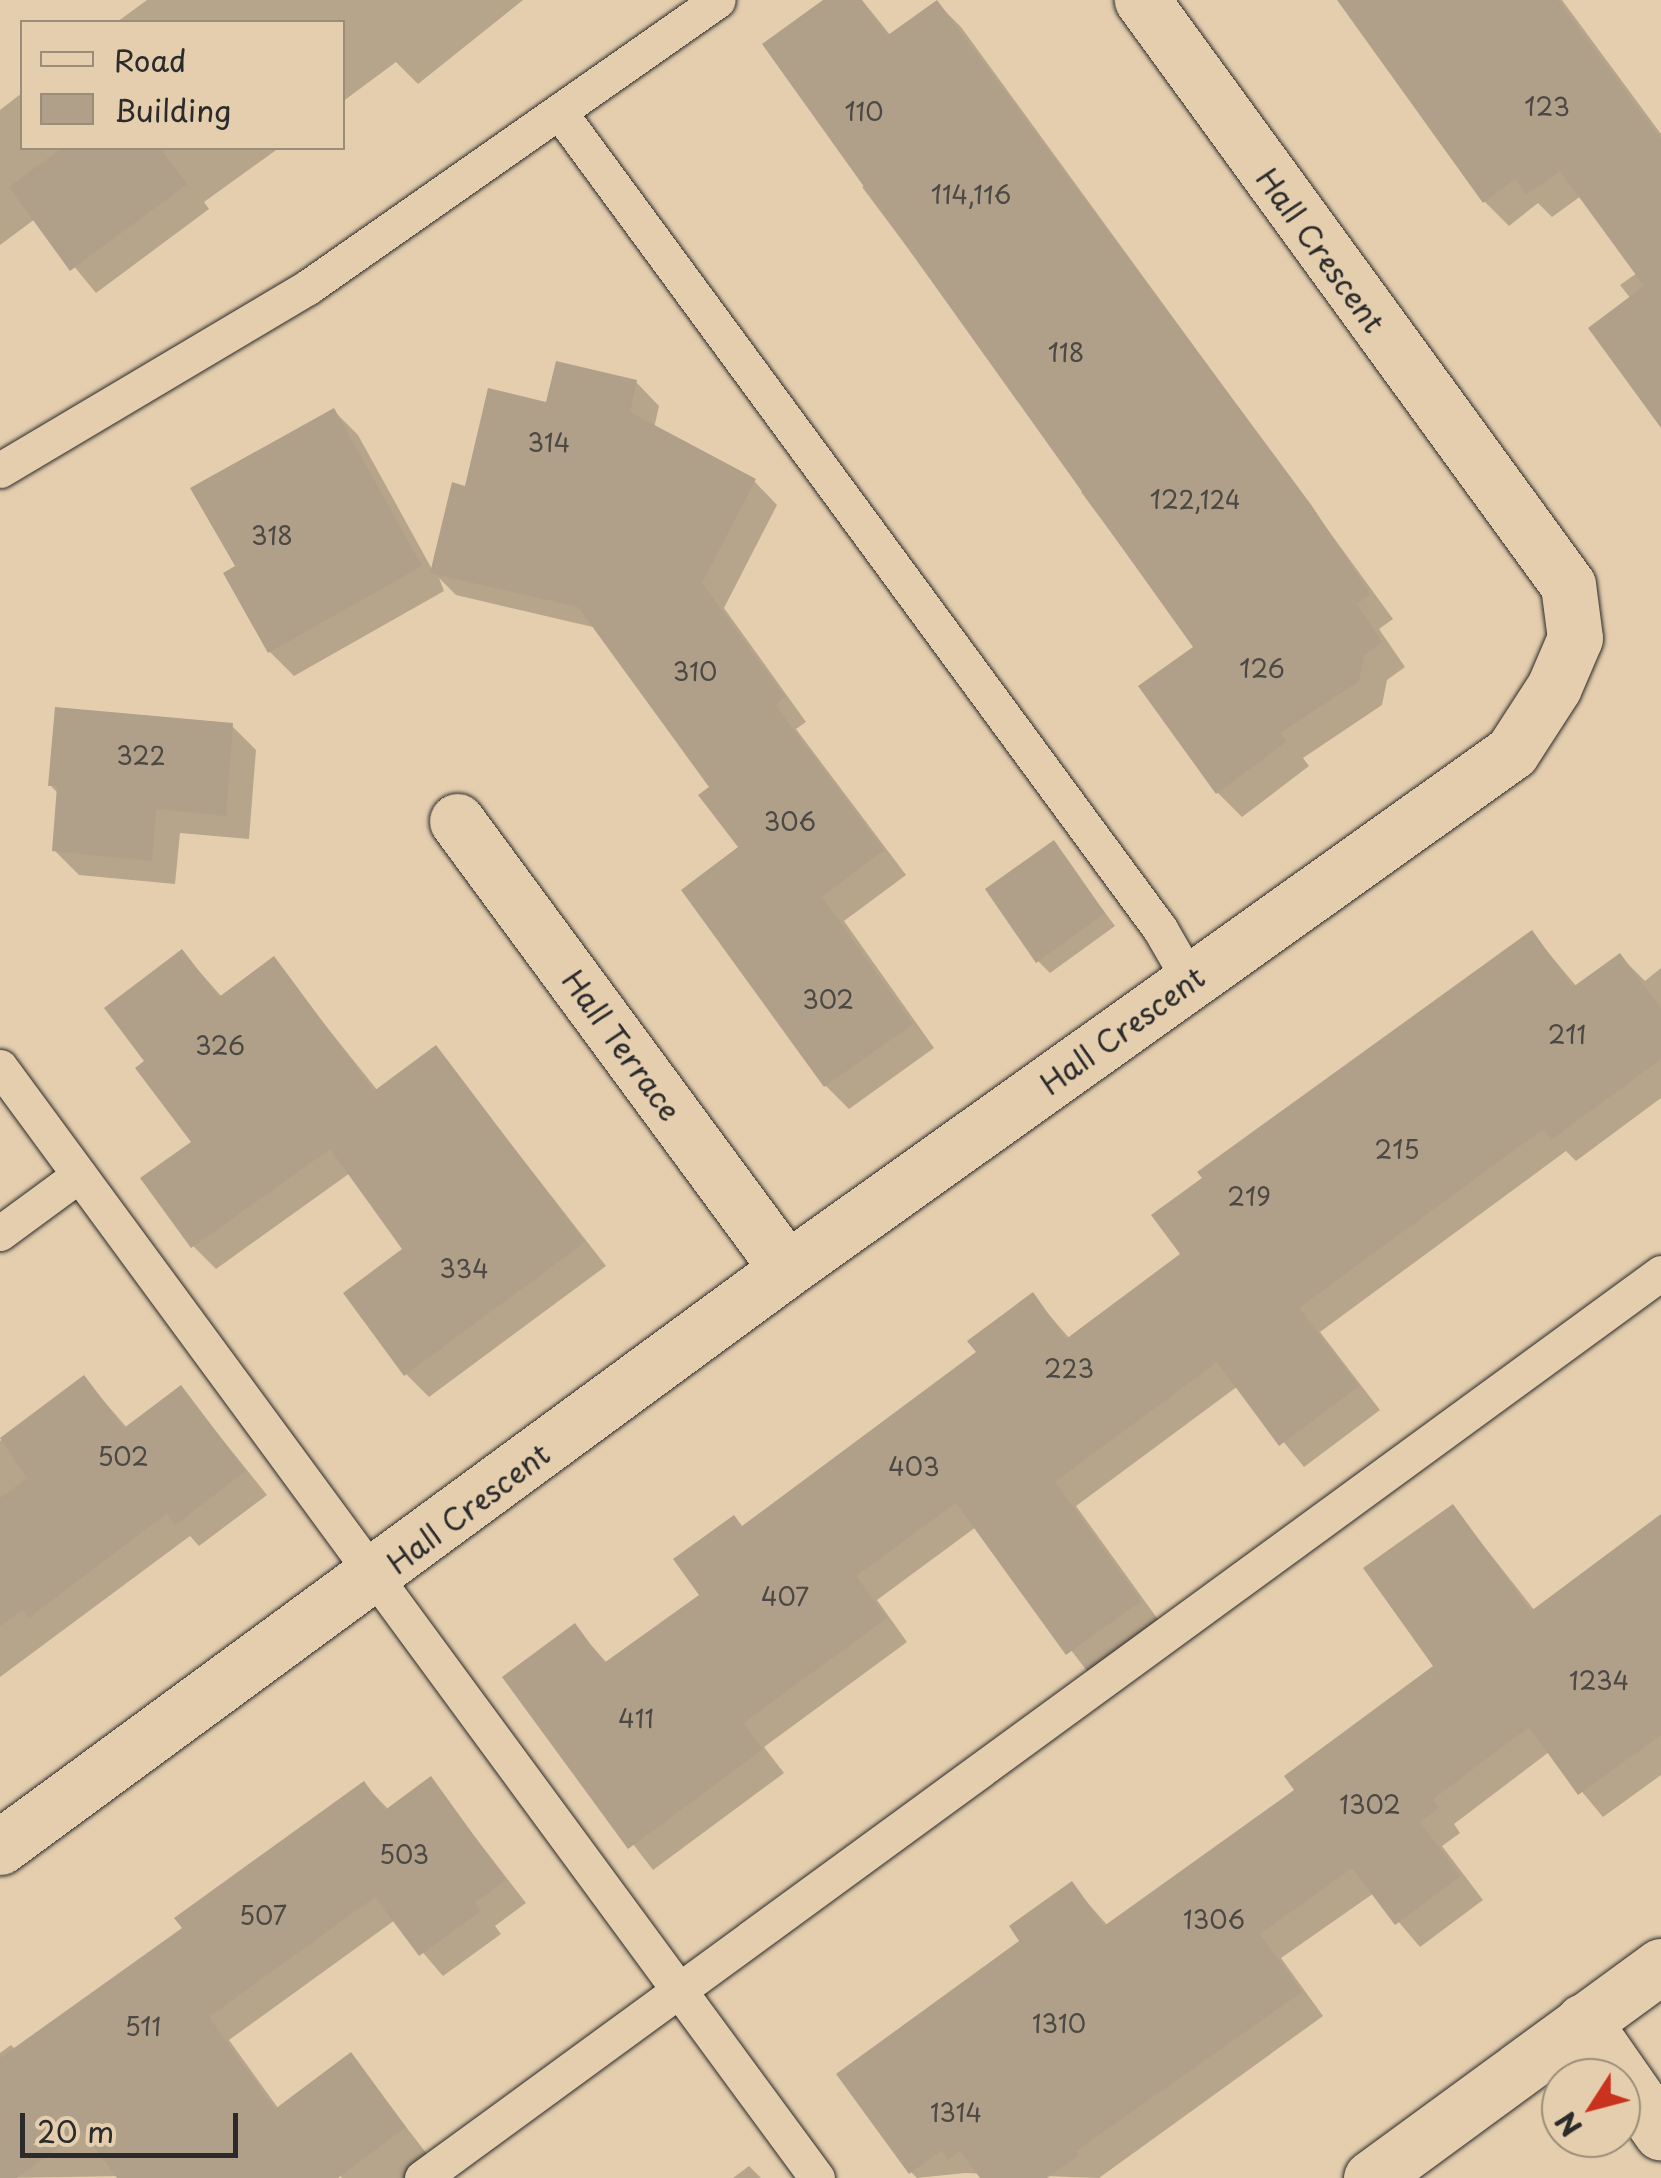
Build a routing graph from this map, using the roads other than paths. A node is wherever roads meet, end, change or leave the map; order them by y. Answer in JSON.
{"nodes":[{"id":1,"x":718,"y":0,"type":"edge"},
{"id":2,"x":1142,"y":0,"type":"edge"},
{"id":3,"x":560,"y":114,"type":"junction"},
{"id":4,"x":0,"y":470,"type":"edge"},
{"id":5,"x":458,"y":821,"type":"dead end"},
{"id":6,"x":1190,"y":981,"type":"junction"},
{"id":7,"x":0,"y":1067,"type":"edge"},
{"id":8,"x":78,"y":1176,"type":"junction"},
{"id":9,"x":0,"y":1233,"type":"edge"},
{"id":10,"x":788,"y":1269,"type":"junction"},
{"id":11,"x":1661,"y":1272,"type":"edge"},
{"id":12,"x":375,"y":1577,"type":"junction"},
{"id":13,"x":0,"y":1847,"type":"edge"},
{"id":14,"x":1661,"y":1966,"type":"edge"},
{"id":15,"x":676,"y":1992,"type":"junction"},
{"id":16,"x":1583,"y":2021,"type":"junction"},
{"id":17,"x":1661,"y":2133,"type":"edge"},
{"id":18,"x":422,"y":2178,"type":"edge"},
{"id":19,"x":818,"y":2178,"type":"edge"},
{"id":20,"x":1371,"y":2178,"type":"edge"}],
"edges":[{"from":1,"to":3,"type":"lane"},
{"from":2,"to":6,"type":"street","name":"Hall Crescent"},
{"from":3,"to":4,"type":"lane"},
{"from":3,"to":6,"type":"lane"},
{"from":5,"to":10,"type":"street","name":"Hall Terrace"},
{"from":6,"to":10,"type":"street","name":"Hall Crescent"},
{"from":7,"to":8,"type":"lane"},
{"from":8,"to":9,"type":"lane"},
{"from":8,"to":12,"type":"lane"},
{"from":10,"to":12,"type":"street","name":"Hall Crescent"},
{"from":11,"to":15,"type":"lane"},
{"from":12,"to":13,"type":"street","name":"Hall Crescent"},
{"from":12,"to":15,"type":"lane"},
{"from":14,"to":16,"type":"street"},
{"from":15,"to":18,"type":"lane"},
{"from":15,"to":19,"type":"lane"},
{"from":16,"to":17,"type":"street"},
{"from":16,"to":20,"type":"street"}]}
